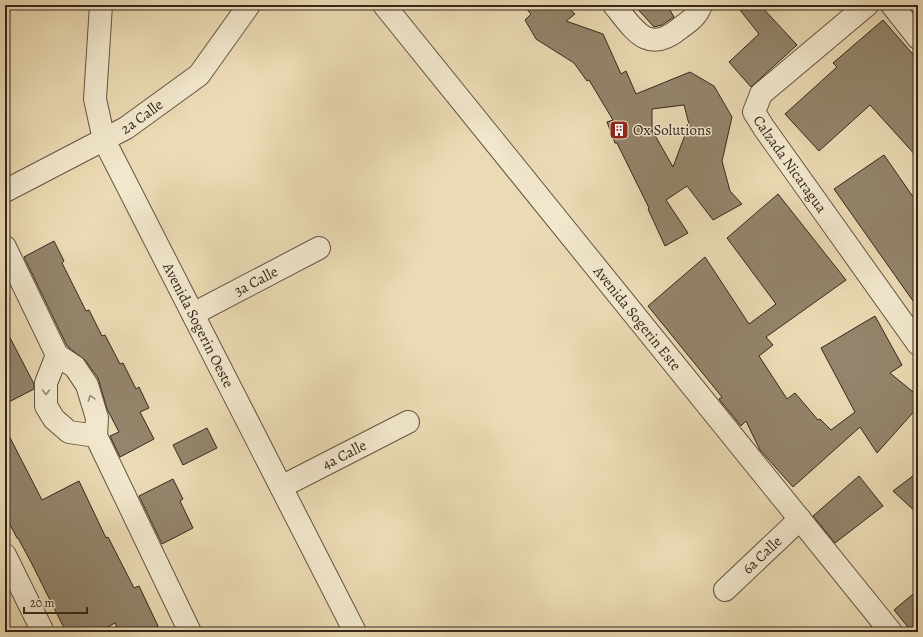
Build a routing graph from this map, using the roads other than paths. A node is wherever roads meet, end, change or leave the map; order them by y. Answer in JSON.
{"nodes":[{"id":1,"x":101,"y":5,"type":"edge"},
{"id":2,"x":249,"y":5,"type":"edge"},
{"id":3,"x":384,"y":5,"type":"edge"},
{"id":4,"x":614,"y":5,"type":"edge"},
{"id":5,"x":701,"y":5,"type":"edge"},
{"id":6,"x":866,"y":5,"type":"edge"},
{"id":7,"x":892,"y":5,"type":"edge"},
{"id":8,"x":918,"y":38,"type":"edge"},
{"id":9,"x":104,"y":140,"type":"junction"},
{"id":10,"x":5,"y":191,"type":"edge"},
{"id":11,"x":5,"y":247,"type":"edge"},
{"id":12,"x":319,"y":248,"type":"dead end"},
{"id":13,"x":193,"y":314,"type":"junction"},
{"id":14,"x":918,"y":344,"type":"edge"},
{"id":15,"x":57,"y":355,"type":"junction"},
{"id":16,"x":408,"y":422,"type":"dead end"},
{"id":17,"x":96,"y":436,"type":"junction"},
{"id":18,"x":281,"y":488,"type":"junction"},
{"id":19,"x":800,"y":519,"type":"junction"},
{"id":20,"x":5,"y":555,"type":"edge"},
{"id":21,"x":725,"y":590,"type":"dead end"},
{"id":22,"x":43,"y":632,"type":"edge"},
{"id":23,"x":190,"y":632,"type":"edge"},
{"id":24,"x":355,"y":632,"type":"edge"},
{"id":25,"x":891,"y":632,"type":"edge"}],
"edges":[{"from":1,"to":9,"type":"street","name":"Avenida Sogerin Oeste"},
{"from":2,"to":9,"type":"street","name":"2a Calle"},
{"from":3,"to":19,"type":"street","name":"Avenida Sogerin Este"},
{"from":4,"to":5,"type":"street"},
{"from":6,"to":14,"type":"street","name":"Calzada Nicaragua"},
{"from":7,"to":8,"type":"street"},
{"from":9,"to":10,"type":"street","name":"2a Calle"},
{"from":9,"to":13,"type":"street","name":"Avenida Sogerin Oeste"},
{"from":11,"to":15,"type":"street"},
{"from":12,"to":13,"type":"street","name":"3a Calle"},
{"from":13,"to":18,"type":"street","name":"Avenida Sogerin Oeste"},
{"from":17,"to":15,"type":"street","one_way":true},
{"from":15,"to":17,"type":"street","one_way":true},
{"from":16,"to":18,"type":"street","name":"4a Calle"},
{"from":17,"to":23,"type":"street"},
{"from":18,"to":24,"type":"street","name":"Avenida Sogerin Oeste"},
{"from":19,"to":21,"type":"street","name":"6a Calle"},
{"from":19,"to":25,"type":"street","name":"Avenida Sogerin Este"},
{"from":20,"to":22,"type":"street"}]}
